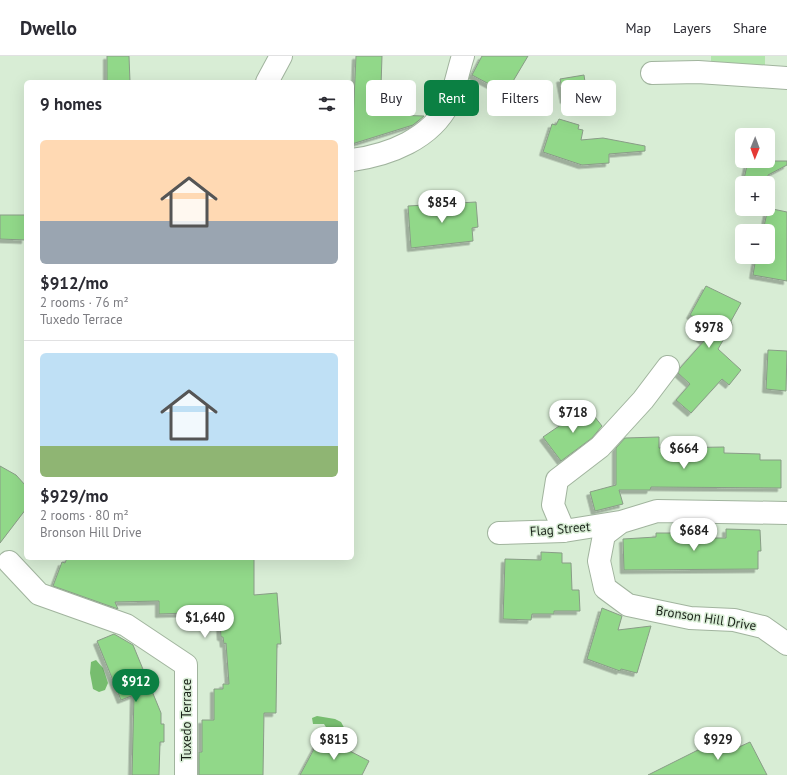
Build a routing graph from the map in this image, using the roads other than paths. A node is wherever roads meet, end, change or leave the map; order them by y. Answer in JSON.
{"nodes":[{"id":1,"x":281,"y":56,"type":"edge"},
{"id":2,"x":463,"y":56,"type":"edge"},
{"id":3,"x":652,"y":74,"type":"dead end"},
{"id":4,"x":787,"y":78,"type":"edge"},
{"id":5,"x":268,"y":80,"type":"edge"},
{"id":6,"x":354,"y":160,"type":"edge"},
{"id":7,"x":668,"y":367,"type":"dead end"},
{"id":8,"x":787,"y":513,"type":"edge"},
{"id":9,"x":621,"y":522,"type":"junction"},
{"id":10,"x":564,"y":531,"type":"junction"},
{"id":11,"x":499,"y":533,"type":"dead end"},
{"id":12,"x":9,"y":562,"type":"dead end"},
{"id":13,"x":787,"y":644,"type":"edge"},
{"id":14,"x":186,"y":775,"type":"edge"}],
"edges":[{"from":1,"to":5,"type":"street"},
{"from":2,"to":6,"type":"street"},
{"from":3,"to":4,"type":"street"},
{"from":7,"to":10,"type":"street"},
{"from":8,"to":9,"type":"street","name":"Bronson Hill Drive"},
{"from":9,"to":10,"type":"street","name":"Flag Street"},
{"from":9,"to":13,"type":"street","name":"Bronson Hill Drive"},
{"from":10,"to":11,"type":"street","name":"Flag Street"},
{"from":12,"to":14,"type":"street","name":"Tuxedo Terrace"}]}
